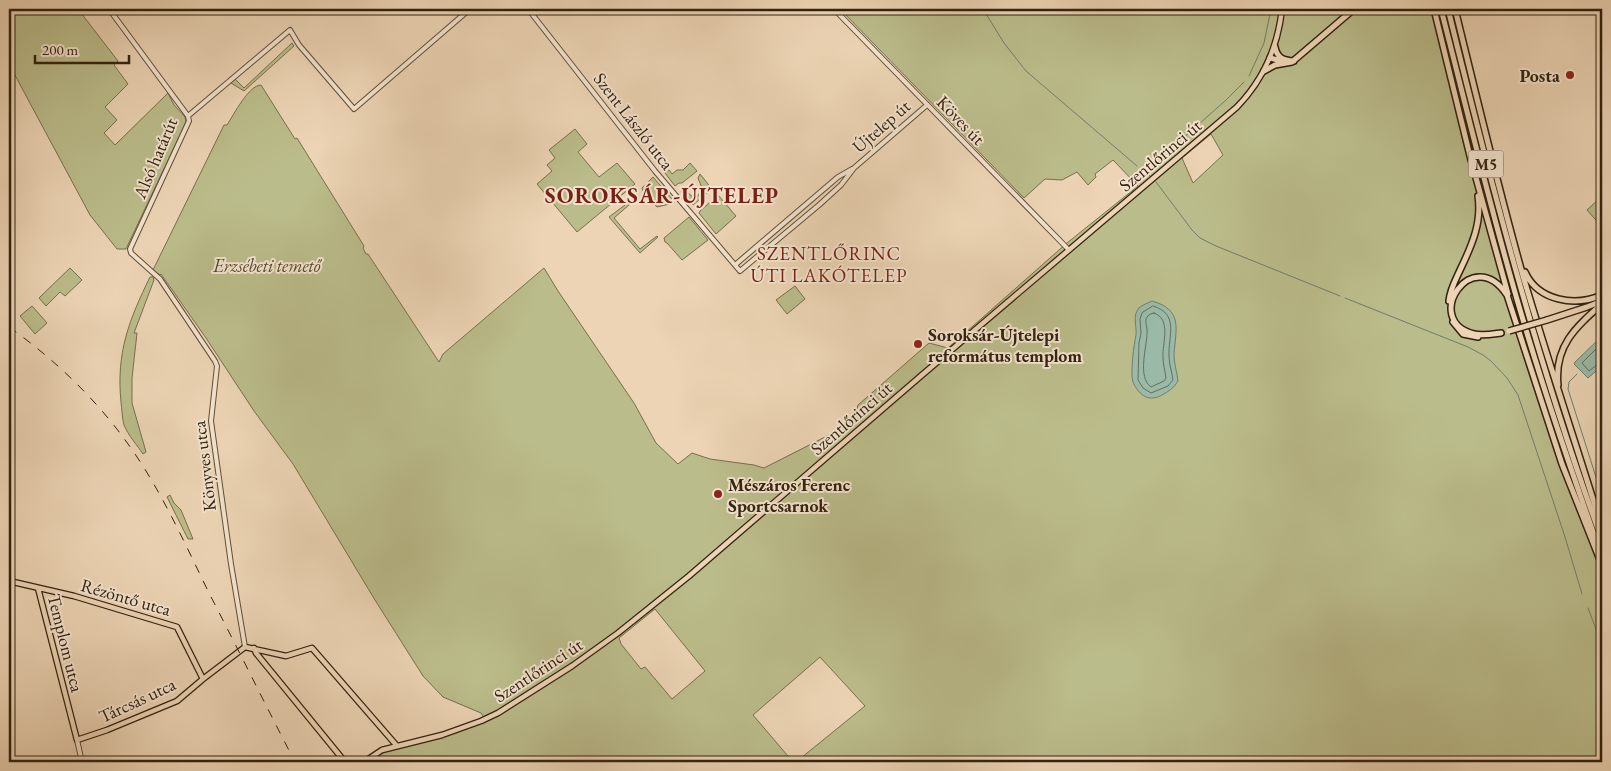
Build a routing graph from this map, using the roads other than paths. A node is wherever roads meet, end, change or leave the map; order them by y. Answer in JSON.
{"nodes":[{"id":1,"x":109,"y":9,"type":"edge"},
{"id":2,"x":470,"y":9,"type":"edge"},
{"id":3,"x":528,"y":9,"type":"edge"},
{"id":4,"x":834,"y":9,"type":"edge"},
{"id":5,"x":1282,"y":9,"type":"edge"},
{"id":6,"x":1354,"y":9,"type":"edge"},
{"id":7,"x":1434,"y":9,"type":"edge"},
{"id":8,"x":1441,"y":9,"type":"edge"},
{"id":9,"x":1448,"y":9,"type":"edge"},
{"id":10,"x":1455,"y":9,"type":"edge"},
{"id":11,"x":1275,"y":47,"type":"junction"},
{"id":12,"x":1270,"y":58,"type":"junction"},
{"id":13,"x":1294,"y":61,"type":"junction"},
{"id":14,"x":1278,"y":64,"type":"junction"},
{"id":15,"x":1264,"y":71,"type":"junction"},
{"id":16,"x":927,"y":105,"type":"junction"},
{"id":17,"x":188,"y":116,"type":"junction"},
{"id":18,"x":1470,"y":156,"type":"junction"},
{"id":19,"x":854,"y":168,"type":"junction"},
{"id":20,"x":1069,"y":250,"type":"junction"},
{"id":21,"x":130,"y":251,"type":"joint"},
{"id":22,"x":1518,"y":257,"type":"junction"},
{"id":23,"x":735,"y":265,"type":"junction"},
{"id":24,"x":740,"y":271,"type":"joint"},
{"id":25,"x":1602,"y":296,"type":"edge"},
{"id":26,"x":1602,"y":302,"type":"edge"},
{"id":27,"x":1511,"y":304,"type":"junction"},
{"id":28,"x":1572,"y":312,"type":"junction"},
{"id":29,"x":1501,"y":333,"type":"junction"},
{"id":30,"x":1564,"y":408,"type":"junction"},
{"id":31,"x":1602,"y":528,"type":"edge"},
{"id":32,"x":1602,"y":540,"type":"edge"},
{"id":33,"x":1602,"y":557,"type":"edge"},
{"id":34,"x":1602,"y":564,"type":"edge"},
{"id":35,"x":9,"y":581,"type":"edge"},
{"id":36,"x":38,"y":588,"type":"junction"},
{"id":37,"x":245,"y":648,"type":"junction"},
{"id":38,"x":254,"y":648,"type":"junction"},
{"id":39,"x":202,"y":679,"type":"junction"},
{"id":40,"x":76,"y":740,"type":"junction"},
{"id":41,"x":397,"y":746,"type":"junction"},
{"id":42,"x":82,"y":762,"type":"edge"},
{"id":43,"x":345,"y":762,"type":"edge"},
{"id":44,"x":364,"y":762,"type":"edge"}],
"edges":[{"from":1,"to":17,"type":"street"},
{"from":2,"to":17,"type":"street","name":"Alsó határút"},
{"from":3,"to":23,"type":"street","name":"Szent László utca"},
{"from":4,"to":16,"type":"street","name":"Köves út"},
{"from":5,"to":11,"type":"main road","name":"Szentlőrinci út"},
{"from":6,"to":13,"type":"highway"},
{"from":7,"to":18,"type":"highway","number":"M5"},
{"from":8,"to":33,"type":"highway","number":"M5"},
{"from":9,"to":32,"type":"highway","number":"M5"},
{"from":10,"to":22,"type":"highway","number":"M5"},
{"from":11,"to":12,"type":"main road","name":"Szentlőrinci út"},
{"from":11,"to":13,"type":"highway"},
{"from":12,"to":13,"type":"highway"},
{"from":12,"to":14,"type":"highway"},
{"from":12,"to":15,"type":"main road","name":"Szentlőrinci út"},
{"from":13,"to":14,"type":"highway"},
{"from":14,"to":15,"type":"highway"},
{"from":15,"to":20,"type":"main road","name":"Szentlőrinci út"},
{"from":16,"to":19,"type":"street","name":"Újtelep út"},
{"from":16,"to":20,"type":"street","name":"Köves út"},
{"from":17,"to":21,"type":"street","name":"Alsó határút"},
{"from":18,"to":27,"type":"highway","number":"M5"},
{"from":18,"to":29,"type":"highway"},
{"from":19,"to":23,"type":"street","name":"Újtelep út"},
{"from":19,"to":24,"type":"street","name":"Újtelep út"},
{"from":20,"to":41,"type":"main road","name":"Szentlőrinci út"},
{"from":21,"to":37,"type":"street","name":"Könyves utca"},
{"from":22,"to":25,"type":"highway"},
{"from":22,"to":30,"type":"highway","number":"M5"},
{"from":23,"to":24,"type":"street","name":"Szent László utca"},
{"from":25,"to":28,"type":"highway"},
{"from":26,"to":28,"type":"highway"},
{"from":26,"to":30,"type":"highway"},
{"from":27,"to":29,"type":"highway"},
{"from":27,"to":34,"type":"highway","number":"M5"},
{"from":28,"to":29,"type":"highway","bridge":true},
{"from":30,"to":31,"type":"highway","number":"M5"},
{"from":35,"to":36,"type":"main road","name":"Rézöntő utca"},
{"from":36,"to":39,"type":"main road","name":"Rézöntő utca"},
{"from":36,"to":40,"type":"main road","name":"Templom utca"},
{"from":37,"to":38,"type":"main road"},
{"from":37,"to":39,"type":"main road","name":"Tárcsás utca"},
{"from":38,"to":41,"type":"main road"},
{"from":38,"to":43,"type":"main road"},
{"from":39,"to":40,"type":"main road","name":"Tárcsás utca"},
{"from":40,"to":42,"type":"street","name":"Templom utca"},
{"from":41,"to":44,"type":"main road","name":"Szentlőrinci út"}]}
